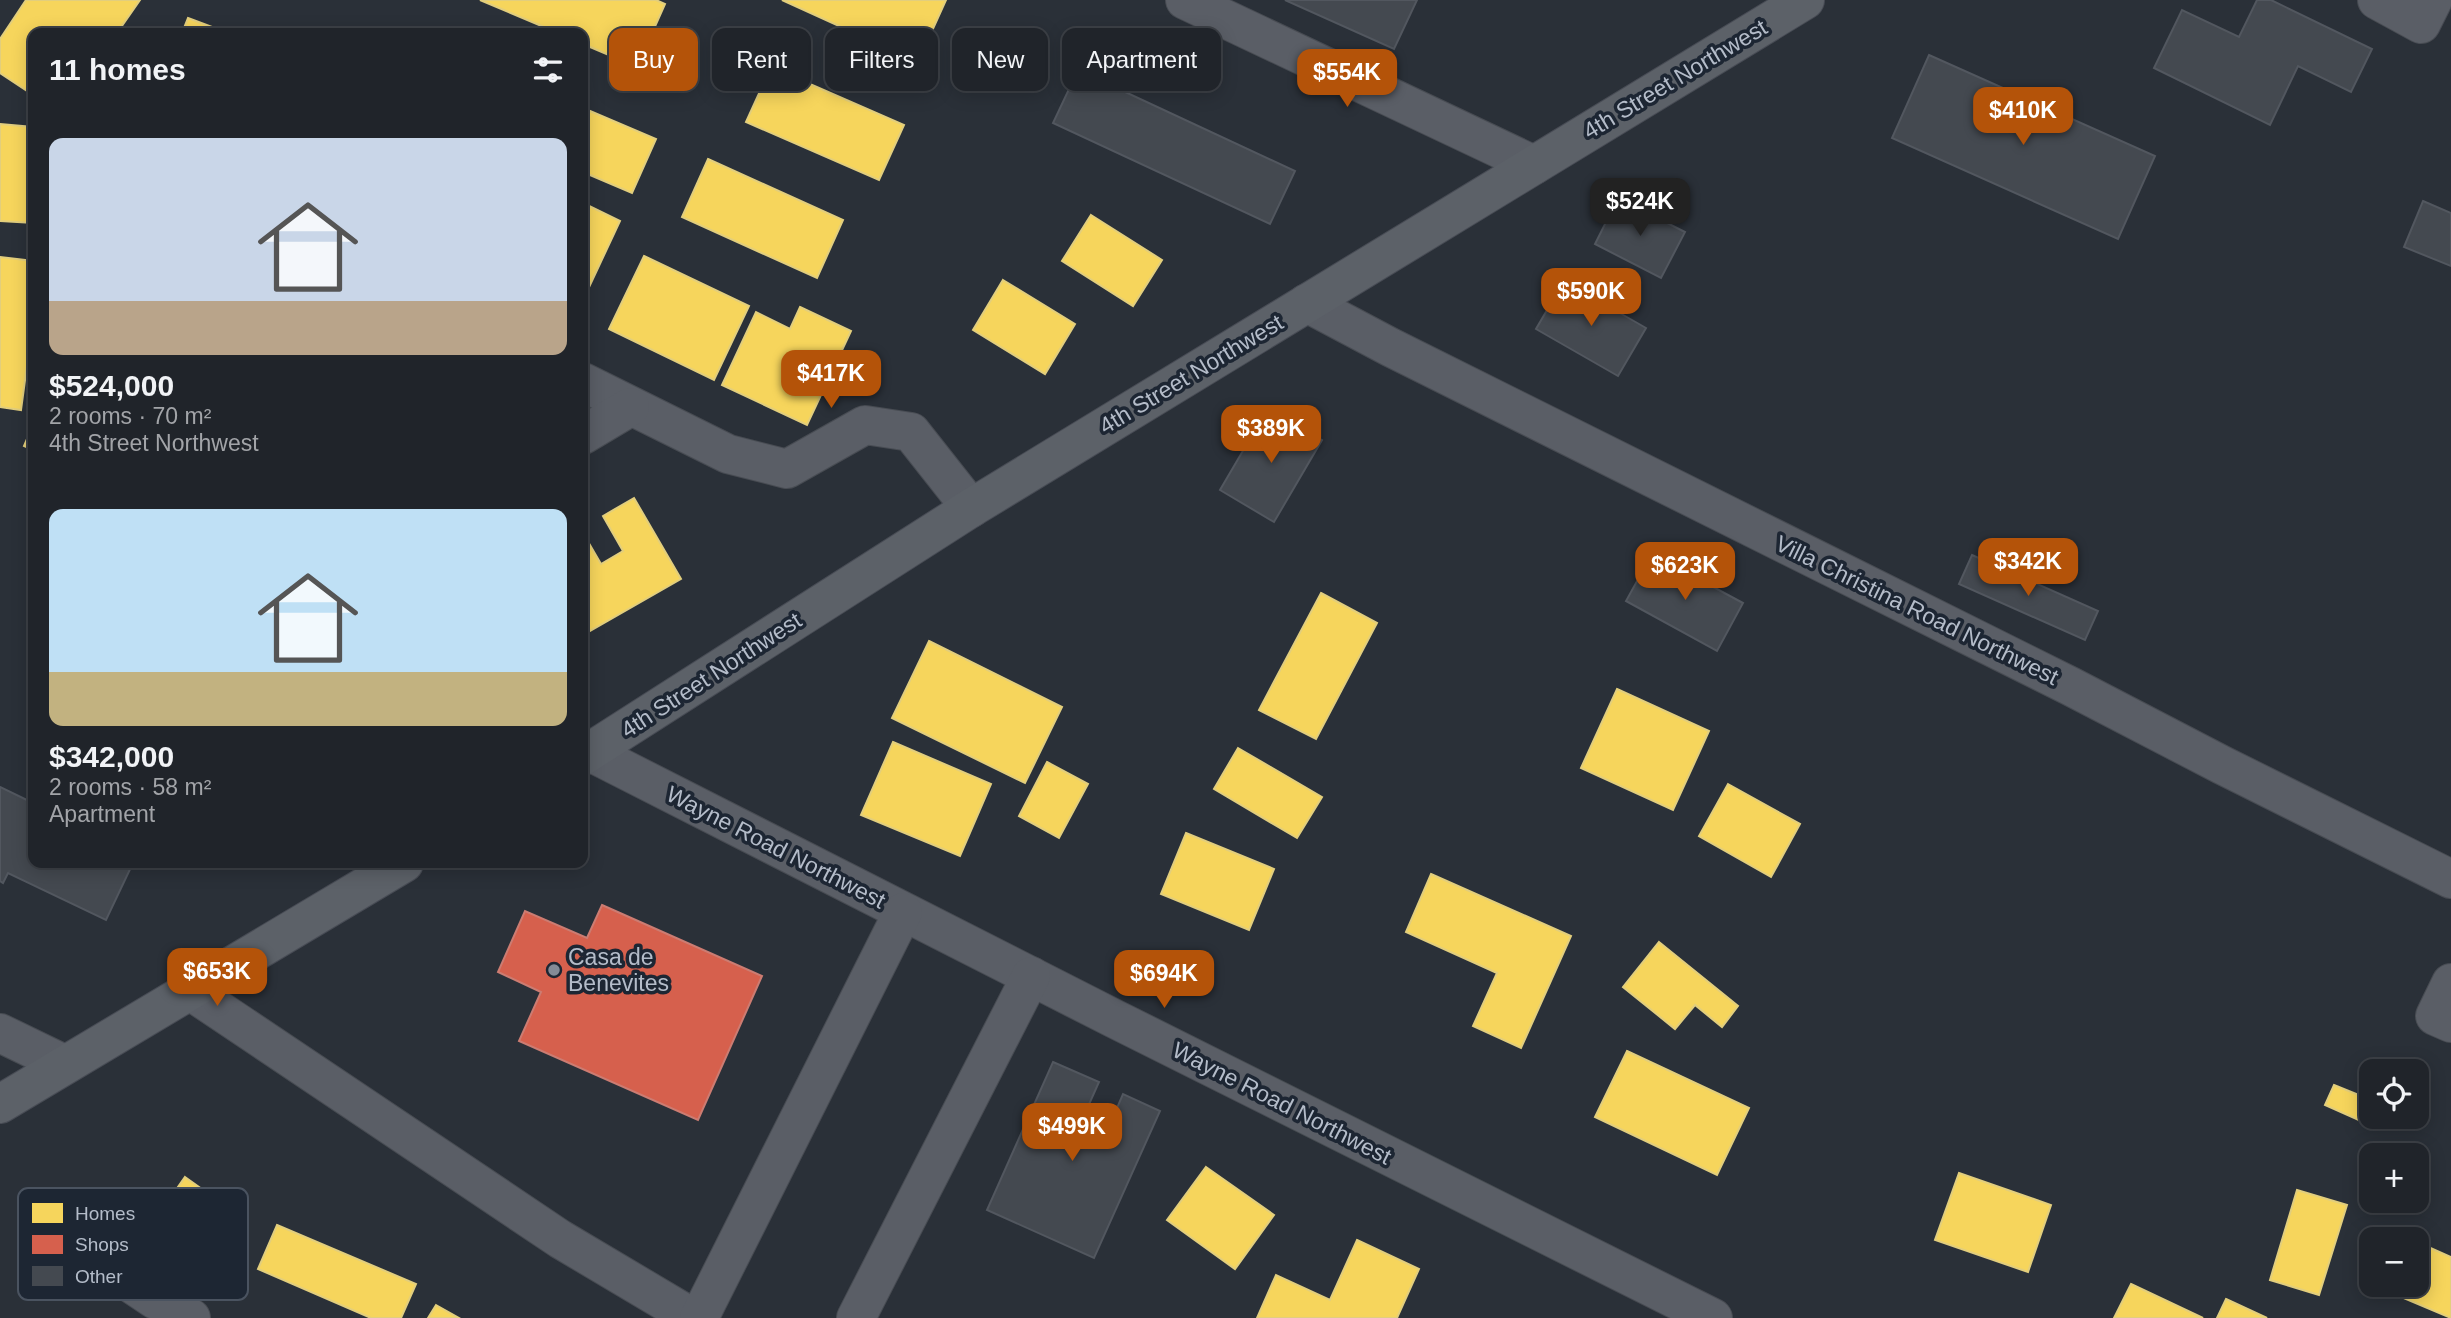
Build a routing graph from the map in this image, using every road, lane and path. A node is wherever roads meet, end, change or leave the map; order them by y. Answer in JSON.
{"nodes":[{"id":1,"x":1185,"y":0,"type":"edge"},
{"id":2,"x":1805,"y":0,"type":"edge"},
{"id":3,"x":2377,"y":0,"type":"edge"},
{"id":4,"x":2433,"y":0,"type":"edge"},
{"id":5,"x":1534,"y":165,"type":"junction"},
{"id":6,"x":1307,"y":303,"type":"junction"},
{"id":7,"x":588,"y":385,"type":"edge"},
{"id":8,"x":630,"y":407,"type":"junction"},
{"id":9,"x":588,"y":432,"type":"edge"},
{"id":10,"x":971,"y":508,"type":"junction"},
{"id":11,"x":588,"y":753,"type":"edge"},
{"id":12,"x":588,"y":754,"type":"edge"},
{"id":13,"x":396,"y":868,"type":"edge"},
{"id":14,"x":2451,"y":879,"type":"edge"},
{"id":15,"x":903,"y":912,"type":"junction"},
{"id":16,"x":1031,"y":976,"type":"junction"},
{"id":17,"x":2451,"y":982,"type":"edge"},
{"id":18,"x":190,"y":990,"type":"junction"},
{"id":19,"x":2451,"y":1023,"type":"edge"},
{"id":20,"x":0,"y":1033,"type":"edge"},
{"id":21,"x":64,"y":1065,"type":"junction"},
{"id":22,"x":0,"y":1104,"type":"edge"},
{"id":23,"x":156,"y":1300,"type":"edge"},
{"id":24,"x":191,"y":1318,"type":"edge"},
{"id":25,"x":693,"y":1318,"type":"edge"},
{"id":26,"x":698,"y":1318,"type":"edge"},
{"id":27,"x":856,"y":1318,"type":"edge"},
{"id":28,"x":1713,"y":1318,"type":"edge"}],
"edges":[{"from":1,"to":5,"type":"street"},
{"from":2,"to":5,"type":"main road","name":"4th Street Northwest"},
{"from":3,"to":4,"type":"street"},
{"from":5,"to":6,"type":"main road","name":"4th Street Northwest"},
{"from":6,"to":10,"type":"main road","name":"4th Street Northwest"},
{"from":6,"to":14,"type":"street","name":"Villa Christina Road Northwest"},
{"from":7,"to":8,"type":"street"},
{"from":8,"to":9,"type":"street"},
{"from":8,"to":10,"type":"street"},
{"from":10,"to":11,"type":"main road","name":"4th Street Northwest"},
{"from":12,"to":15,"type":"street","name":"Wayne Road Northwest"},
{"from":13,"to":18,"type":"main road"},
{"from":15,"to":16,"type":"street","name":"Wayne Road Northwest"},
{"from":15,"to":26,"type":"street"},
{"from":16,"to":27,"type":"street"},
{"from":16,"to":28,"type":"street","name":"Wayne Road Northwest"},
{"from":17,"to":19,"type":"street"},
{"from":18,"to":21,"type":"main road"},
{"from":18,"to":25,"type":"street"},
{"from":20,"to":21,"type":"street"},
{"from":21,"to":22,"type":"main road"},
{"from":23,"to":24,"type":"street"}]}
